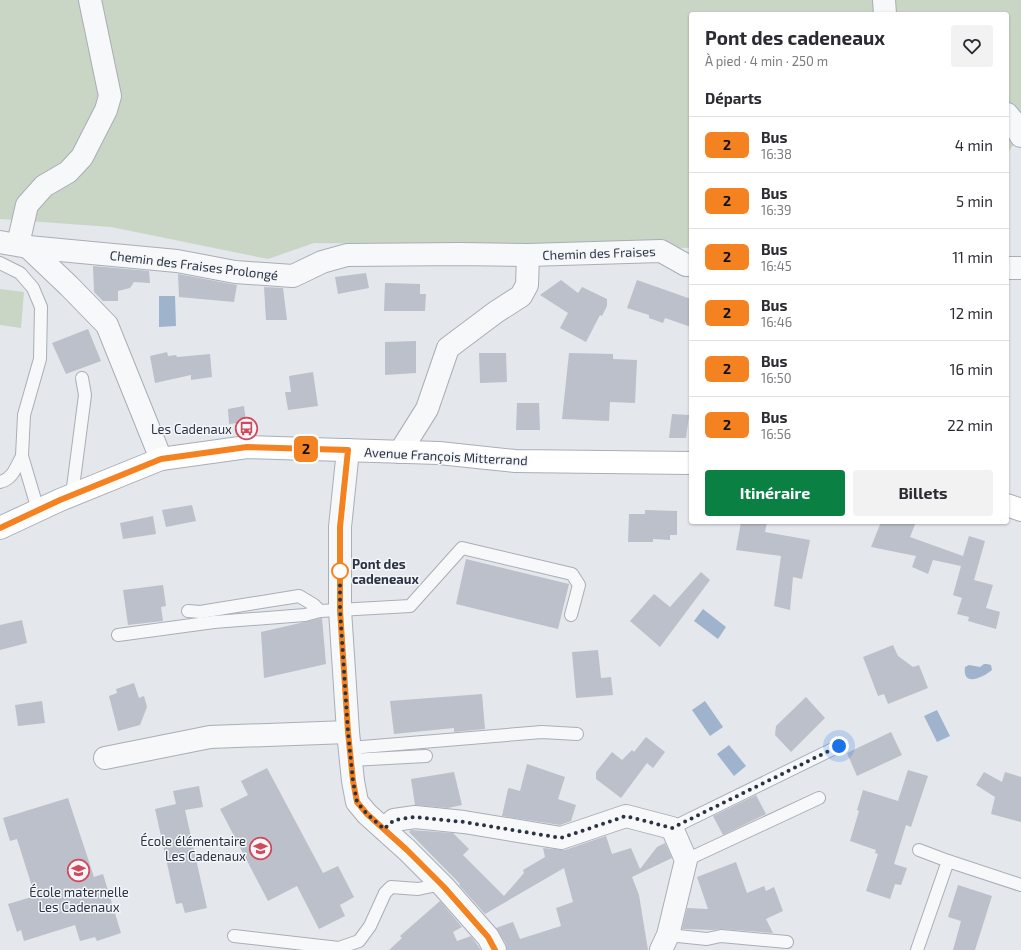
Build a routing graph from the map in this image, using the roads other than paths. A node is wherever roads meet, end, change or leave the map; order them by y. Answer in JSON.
{"nodes":[{"id":1,"x":90,"y":0,"type":"edge"},
{"id":2,"x":884,"y":0,"type":"edge"},
{"id":3,"x":885,"y":12,"type":"edge"},
{"id":4,"x":1009,"y":116,"type":"edge"},
{"id":5,"x":1021,"y":136,"type":"edge"},
{"id":6,"x":15,"y":244,"type":"edge"},
{"id":7,"x":528,"y":255,"type":"junction"},
{"id":8,"x":0,"y":263,"type":"edge"},
{"id":9,"x":689,"y":265,"type":"edge"},
{"id":10,"x":1009,"y":268,"type":"edge"},
{"id":11,"x":1021,"y":268,"type":"edge"},
{"id":12,"x":82,"y":378,"type":"dead end"},
{"id":13,"x":348,"y":450,"type":"junction"},
{"id":14,"x":400,"y":452,"type":"junction"},
{"id":15,"x":22,"y":456,"type":"junction"},
{"id":16,"x":161,"y":459,"type":"junction"},
{"id":17,"x":689,"y":463,"type":"edge"},
{"id":18,"x":0,"y":482,"type":"edge"},
{"id":19,"x":72,"y":495,"type":"junction"},
{"id":20,"x":1009,"y":506,"type":"edge"},
{"id":21,"x":38,"y":510,"type":"junction"},
{"id":22,"x":1021,"y":510,"type":"edge"},
{"id":23,"x":0,"y":528,"type":"edge"},
{"id":24,"x":188,"y":611,"type":"dead end"},
{"id":25,"x":330,"y":611,"type":"junction"},
{"id":26,"x":571,"y":615,"type":"dead end"},
{"id":27,"x":118,"y":635,"type":"dead end"},
{"id":28,"x":577,"y":734,"type":"dead end"},
{"id":29,"x":839,"y":746,"type":"dead end"},
{"id":30,"x":350,"y":747,"type":"junction"},
{"id":31,"x":426,"y":756,"type":"dead end"},
{"id":32,"x":105,"y":758,"type":"dead end"},
{"id":33,"x":819,"y":798,"type":"dead end"},
{"id":34,"x":672,"y":828,"type":"junction"},
{"id":35,"x":384,"y":829,"type":"junction"},
{"id":36,"x":919,"y":850,"type":"dead end"},
{"id":37,"x":686,"y":860,"type":"junction"},
{"id":38,"x":948,"y":861,"type":"junction"},
{"id":39,"x":442,"y":884,"type":"junction"},
{"id":40,"x":1021,"y":885,"type":"edge"},
{"id":41,"x":234,"y":936,"type":"dead end"},
{"id":42,"x":665,"y":942,"type":"edge"},
{"id":43,"x":787,"y":942,"type":"dead end"},
{"id":44,"x":358,"y":946,"type":"edge"},
{"id":45,"x":495,"y":950,"type":"edge"},
{"id":46,"x":917,"y":950,"type":"edge"}],
"edges":[{"from":1,"to":6,"type":"street"},
{"from":2,"to":3,"type":"street"},
{"from":4,"to":5,"type":"street"},
{"from":6,"to":7,"type":"street","name":"Chemin des Fraises Prolongé"},
{"from":6,"to":16,"type":"street"},
{"from":7,"to":9,"type":"street","name":"Chemin des Fraises"},
{"from":7,"to":14,"type":"street"},
{"from":8,"to":15,"type":"lane"},
{"from":10,"to":11,"type":"street"},
{"from":12,"to":19,"type":"lane"},
{"from":13,"to":14,"type":"main road","name":"Avenue François Mitterrand"},
{"from":13,"to":16,"type":"main road","name":"Avenue François Mitterrand"},
{"from":13,"to":25,"type":"street"},
{"from":14,"to":17,"type":"main road","name":"Avenue François Mitterrand"},
{"from":15,"to":18,"type":"lane"},
{"from":15,"to":21,"type":"lane"},
{"from":16,"to":19,"type":"main road","name":"Avenue François Mitterrand"},
{"from":19,"to":21,"type":"main road","name":"Avenue François Mitterrand"},
{"from":20,"to":22,"type":"main road"},
{"from":21,"to":23,"type":"main road","name":"Avenue François Mitterrand"},
{"from":24,"to":25,"type":"lane"},
{"from":25,"to":26,"type":"lane"},
{"from":25,"to":27,"type":"lane"},
{"from":25,"to":30,"type":"street"},
{"from":28,"to":30,"type":"lane"},
{"from":29,"to":34,"type":"lane"},
{"from":30,"to":31,"type":"lane"},
{"from":30,"to":32,"type":"street"},
{"from":30,"to":35,"type":"street"},
{"from":33,"to":37,"type":"lane"},
{"from":34,"to":35,"type":"street"},
{"from":34,"to":37,"type":"street"},
{"from":35,"to":39,"type":"street"},
{"from":36,"to":38,"type":"lane"},
{"from":37,"to":42,"type":"street"},
{"from":38,"to":40,"type":"lane"},
{"from":38,"to":46,"type":"lane"},
{"from":39,"to":44,"type":"lane"},
{"from":39,"to":45,"type":"street"},
{"from":41,"to":44,"type":"lane"},
{"from":42,"to":43,"type":"lane"}]}
